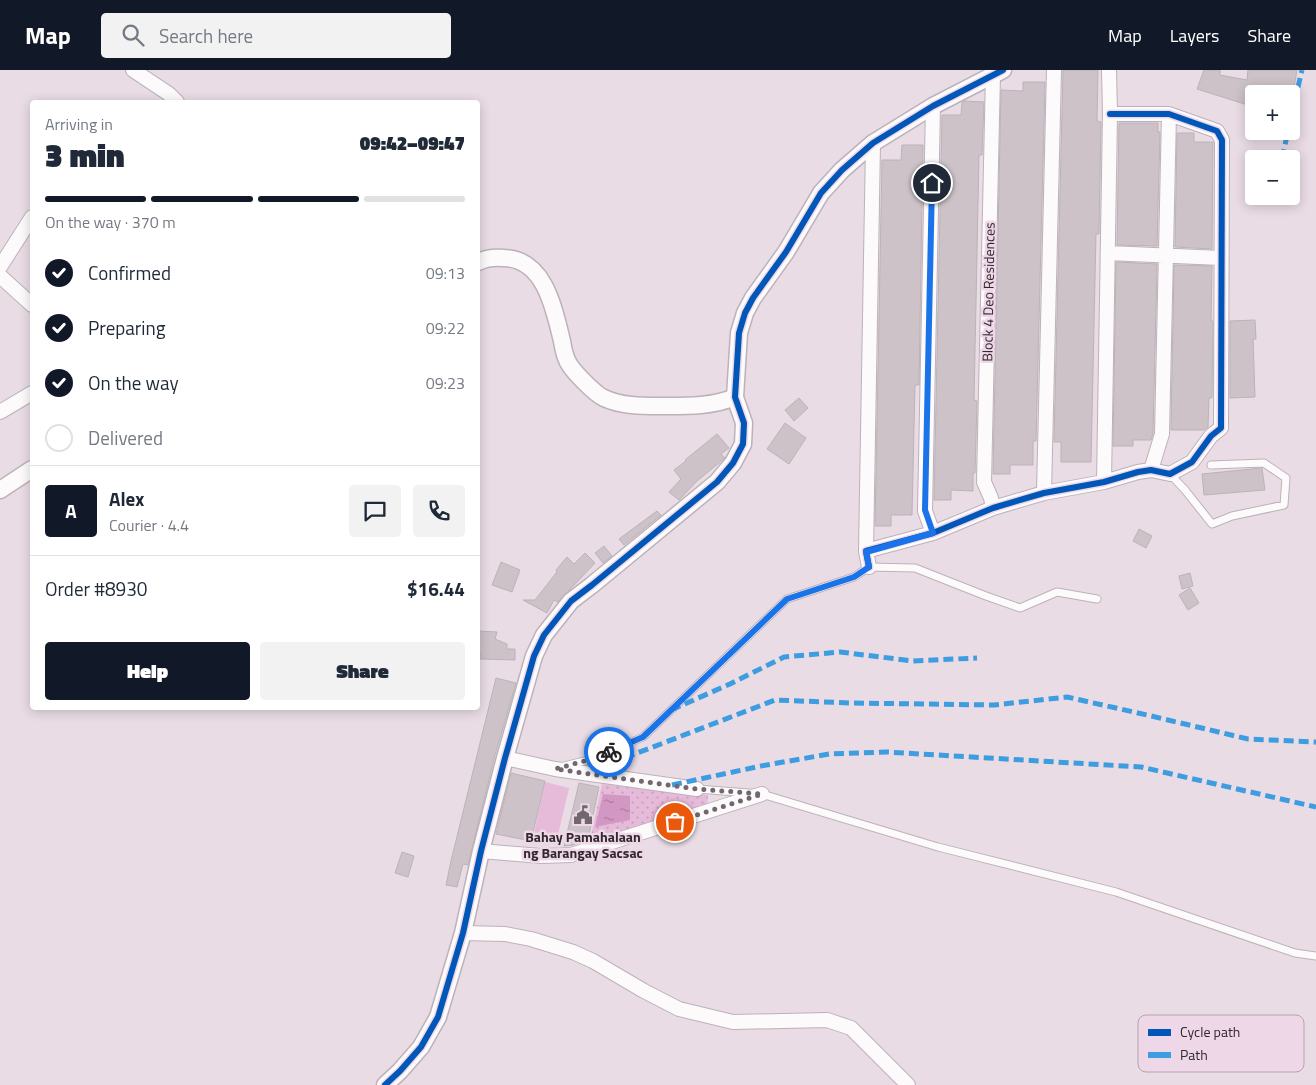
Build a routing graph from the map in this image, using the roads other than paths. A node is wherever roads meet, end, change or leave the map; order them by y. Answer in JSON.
{"nodes":[{"id":1,"x":133,"y":70,"type":"edge"},
{"id":2,"x":1054,"y":70,"type":"edge"},
{"id":3,"x":1109,"y":70,"type":"edge"},
{"id":4,"x":998,"y":72,"type":"edge"},
{"id":5,"x":175,"y":100,"type":"edge"},
{"id":6,"x":933,"y":106,"type":"junction"},
{"id":7,"x":1110,"y":114,"type":"junction"},
{"id":8,"x":1169,"y":114,"type":"junction"},
{"id":9,"x":873,"y":143,"type":"junction"},
{"id":10,"x":30,"y":220,"type":"edge"},
{"id":11,"x":1108,"y":253,"type":"junction"},
{"id":12,"x":1165,"y":255,"type":"junction"},
{"id":13,"x":1221,"y":258,"type":"junction"},
{"id":14,"x":480,"y":261,"type":"edge"},
{"id":15,"x":0,"y":267,"type":"edge"},
{"id":16,"x":0,"y":276,"type":"edge"},
{"id":17,"x":30,"y":303,"type":"edge"},
{"id":18,"x":30,"y":393,"type":"edge"},
{"id":19,"x":735,"y":397,"type":"junction"},
{"id":20,"x":0,"y":412,"type":"edge"},
{"id":21,"x":1211,"y":465,"type":"dead end"},
{"id":22,"x":30,"y":470,"type":"edge"},
{"id":23,"x":1151,"y":470,"type":"junction"},
{"id":24,"x":1170,"y":474,"type":"junction"},
{"id":25,"x":1104,"y":482,"type":"junction"},
{"id":26,"x":0,"y":490,"type":"edge"},
{"id":27,"x":1044,"y":493,"type":"junction"},
{"id":28,"x":993,"y":508,"type":"junction"},
{"id":29,"x":933,"y":533,"type":"junction"},
{"id":30,"x":866,"y":552,"type":"junction"},
{"id":31,"x":869,"y":567,"type":"junction"},
{"id":32,"x":1097,"y":599,"type":"dead end"},
{"id":33,"x":504,"y":758,"type":"junction"},
{"id":34,"x":555,"y":769,"type":"junction"},
{"id":35,"x":697,"y":789,"type":"joint"},
{"id":36,"x":762,"y":794,"type":"junction"},
{"id":37,"x":481,"y":851,"type":"junction"},
{"id":38,"x":463,"y":933,"type":"junction"},
{"id":39,"x":1316,"y":956,"type":"edge"},
{"id":40,"x":385,"y":1085,"type":"edge"},
{"id":41,"x":908,"y":1085,"type":"edge"}],
"edges":[{"from":1,"to":5,"type":"street"},
{"from":2,"to":27,"type":"street"},
{"from":3,"to":7,"type":"street"},
{"from":4,"to":6,"type":"street"},
{"from":4,"to":28,"type":"street","name":"Block 4 Deo Residences"},
{"from":6,"to":9,"type":"street"},
{"from":6,"to":29,"type":"street"},
{"from":7,"to":8,"type":"street"},
{"from":7,"to":11,"type":"street"},
{"from":8,"to":12,"type":"street"},
{"from":8,"to":13,"type":"street"},
{"from":9,"to":19,"type":"street"},
{"from":9,"to":30,"type":"street"},
{"from":10,"to":15,"type":"street"},
{"from":11,"to":12,"type":"street"},
{"from":11,"to":25,"type":"street"},
{"from":12,"to":13,"type":"street"},
{"from":12,"to":23,"type":"street"},
{"from":13,"to":24,"type":"street"},
{"from":14,"to":19,"type":"street"},
{"from":16,"to":17,"type":"street"},
{"from":18,"to":20,"type":"street"},
{"from":19,"to":33,"type":"street"},
{"from":21,"to":24,"type":"lane"},
{"from":22,"to":26,"type":"street"},
{"from":23,"to":24,"type":"street"},
{"from":23,"to":25,"type":"street"},
{"from":25,"to":27,"type":"street"},
{"from":27,"to":28,"type":"street"},
{"from":28,"to":29,"type":"street"},
{"from":29,"to":30,"type":"street"},
{"from":30,"to":31,"type":"street"},
{"from":31,"to":32,"type":"lane"},
{"from":31,"to":34,"type":"lane"},
{"from":33,"to":34,"type":"street"},
{"from":33,"to":37,"type":"street"},
{"from":34,"to":35,"type":"street"},
{"from":35,"to":36,"type":"lane"},
{"from":36,"to":37,"type":"street"},
{"from":36,"to":39,"type":"lane"},
{"from":37,"to":38,"type":"street"},
{"from":38,"to":40,"type":"street"},
{"from":38,"to":41,"type":"street"}]}
